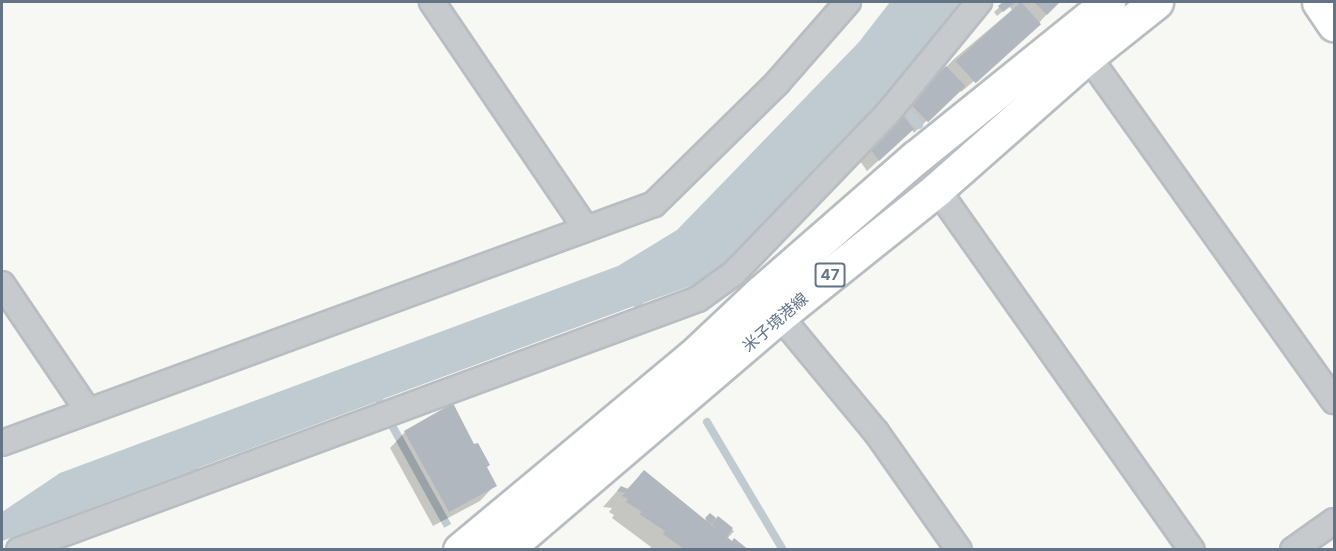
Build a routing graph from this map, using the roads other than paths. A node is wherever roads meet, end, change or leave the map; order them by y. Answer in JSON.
{"nodes":[{"id":1,"x":432,"y":2,"type":"edge"},
{"id":2,"x":848,"y":2,"type":"edge"},
{"id":3,"x":979,"y":2,"type":"edge"},
{"id":4,"x":1108,"y":2,"type":"edge"},
{"id":5,"x":1156,"y":2,"type":"edge"},
{"id":6,"x":1318,"y":2,"type":"edge"},
{"id":7,"x":1335,"y":24,"type":"edge"},
{"id":8,"x":1088,"y":56,"type":"junction"},
{"id":9,"x":937,"y":189,"type":"junction"},
{"id":10,"x":585,"y":227,"type":"junction"},
{"id":11,"x":2,"y":284,"type":"edge"},
{"id":12,"x":770,"y":304,"type":"junction"},
{"id":13,"x":1335,"y":401,"type":"edge"},
{"id":14,"x":88,"y":411,"type":"junction"},
{"id":15,"x":2,"y":443,"type":"edge"},
{"id":16,"x":1335,"y":521,"type":"edge"},
{"id":17,"x":19,"y":549,"type":"edge"},
{"id":18,"x":460,"y":549,"type":"edge"},
{"id":19,"x":505,"y":549,"type":"edge"},
{"id":20,"x":959,"y":549,"type":"edge"},
{"id":21,"x":1192,"y":549,"type":"edge"},
{"id":22,"x":1293,"y":549,"type":"edge"}],
"edges":[{"from":1,"to":10,"type":"street"},
{"from":2,"to":10,"type":"street"},
{"from":3,"to":17,"type":"street"},
{"from":4,"to":12,"type":"main road","name":"米子境港線","number":"47"},
{"from":5,"to":8,"type":"main road","name":"米子境港線","number":"47"},
{"from":6,"to":7,"type":"main road"},
{"from":8,"to":9,"type":"main road","name":"米子境港線","number":"47"},
{"from":8,"to":13,"type":"street"},
{"from":9,"to":12,"type":"main road","name":"米子境港線","number":"47"},
{"from":9,"to":21,"type":"street"},
{"from":10,"to":14,"type":"street"},
{"from":11,"to":14,"type":"street"},
{"from":12,"to":18,"type":"main road","name":"米子境港線","number":"47"},
{"from":12,"to":19,"type":"main road","name":"米子境港線","number":"47"},
{"from":12,"to":20,"type":"street"},
{"from":14,"to":15,"type":"street"},
{"from":16,"to":22,"type":"street"}]}
